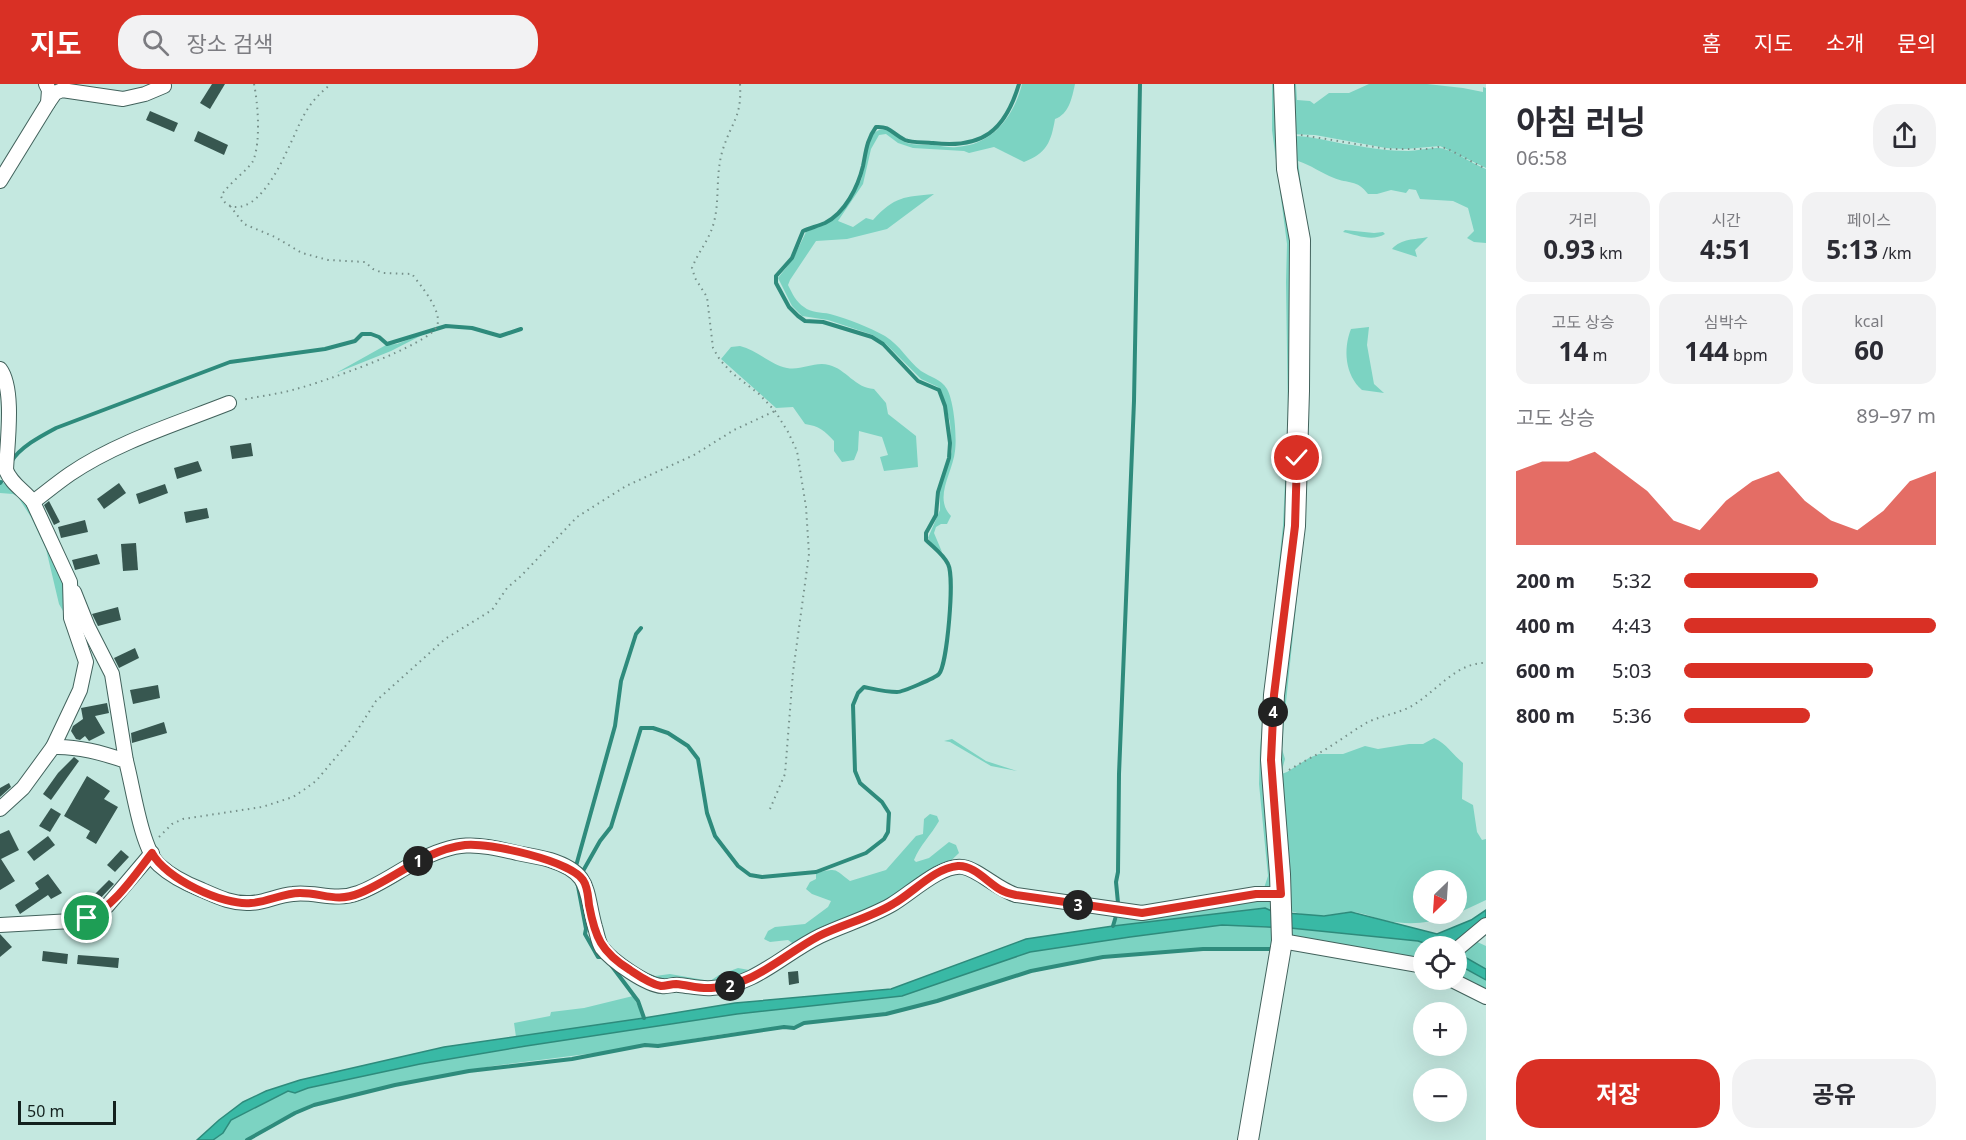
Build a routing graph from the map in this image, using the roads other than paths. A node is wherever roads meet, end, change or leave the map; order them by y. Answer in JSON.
{"nodes":[{"id":1,"x":46,"y":84,"type":"edge"},
{"id":2,"x":1284,"y":84,"type":"edge"},
{"id":3,"x":164,"y":86,"type":"dead end"},
{"id":4,"x":48,"y":103,"type":"junction"},
{"id":5,"x":0,"y":181,"type":"edge"},
{"id":6,"x":0,"y":369,"type":"edge"},
{"id":7,"x":229,"y":403,"type":"road end"},
{"id":8,"x":33,"y":502,"type":"junction"},
{"id":9,"x":70,"y":582,"type":"junction"},
{"id":10,"x":52,"y":747,"type":"junction"},
{"id":11,"x":126,"y":760,"type":"junction"},
{"id":12,"x":0,"y":809,"type":"edge"},
{"id":13,"x":152,"y":853,"type":"junction"},
{"id":14,"x":1281,"y":894,"type":"junction"},
{"id":15,"x":0,"y":925,"type":"edge"},
{"id":16,"x":1486,"y":925,"type":"edge"},
{"id":17,"x":1282,"y":939,"type":"junction"},
{"id":18,"x":1467,"y":941,"type":"edge"},
{"id":19,"x":1413,"y":964,"type":"edge"},
{"id":20,"x":1467,"y":988,"type":"edge"},
{"id":21,"x":1486,"y":997,"type":"edge"},
{"id":22,"x":1248,"y":1140,"type":"edge"}],
"edges":[{"from":1,"to":4,"type":"street"},
{"from":2,"to":14,"type":"street"},
{"from":3,"to":4,"type":"street"},
{"from":4,"to":5,"type":"street"},
{"from":6,"to":8,"type":"street"},
{"from":7,"to":8,"type":"street"},
{"from":8,"to":9,"type":"street"},
{"from":9,"to":10,"type":"street"},
{"from":9,"to":11,"type":"street"},
{"from":10,"to":11,"type":"street"},
{"from":10,"to":12,"type":"street"},
{"from":11,"to":13,"type":"street"},
{"from":13,"to":14,"type":"street"},
{"from":13,"to":15,"type":"street"},
{"from":14,"to":17,"type":"street"},
{"from":16,"to":18,"type":"street"},
{"from":17,"to":19,"type":"street"},
{"from":17,"to":22,"type":"street"},
{"from":20,"to":21,"type":"street"}]}
